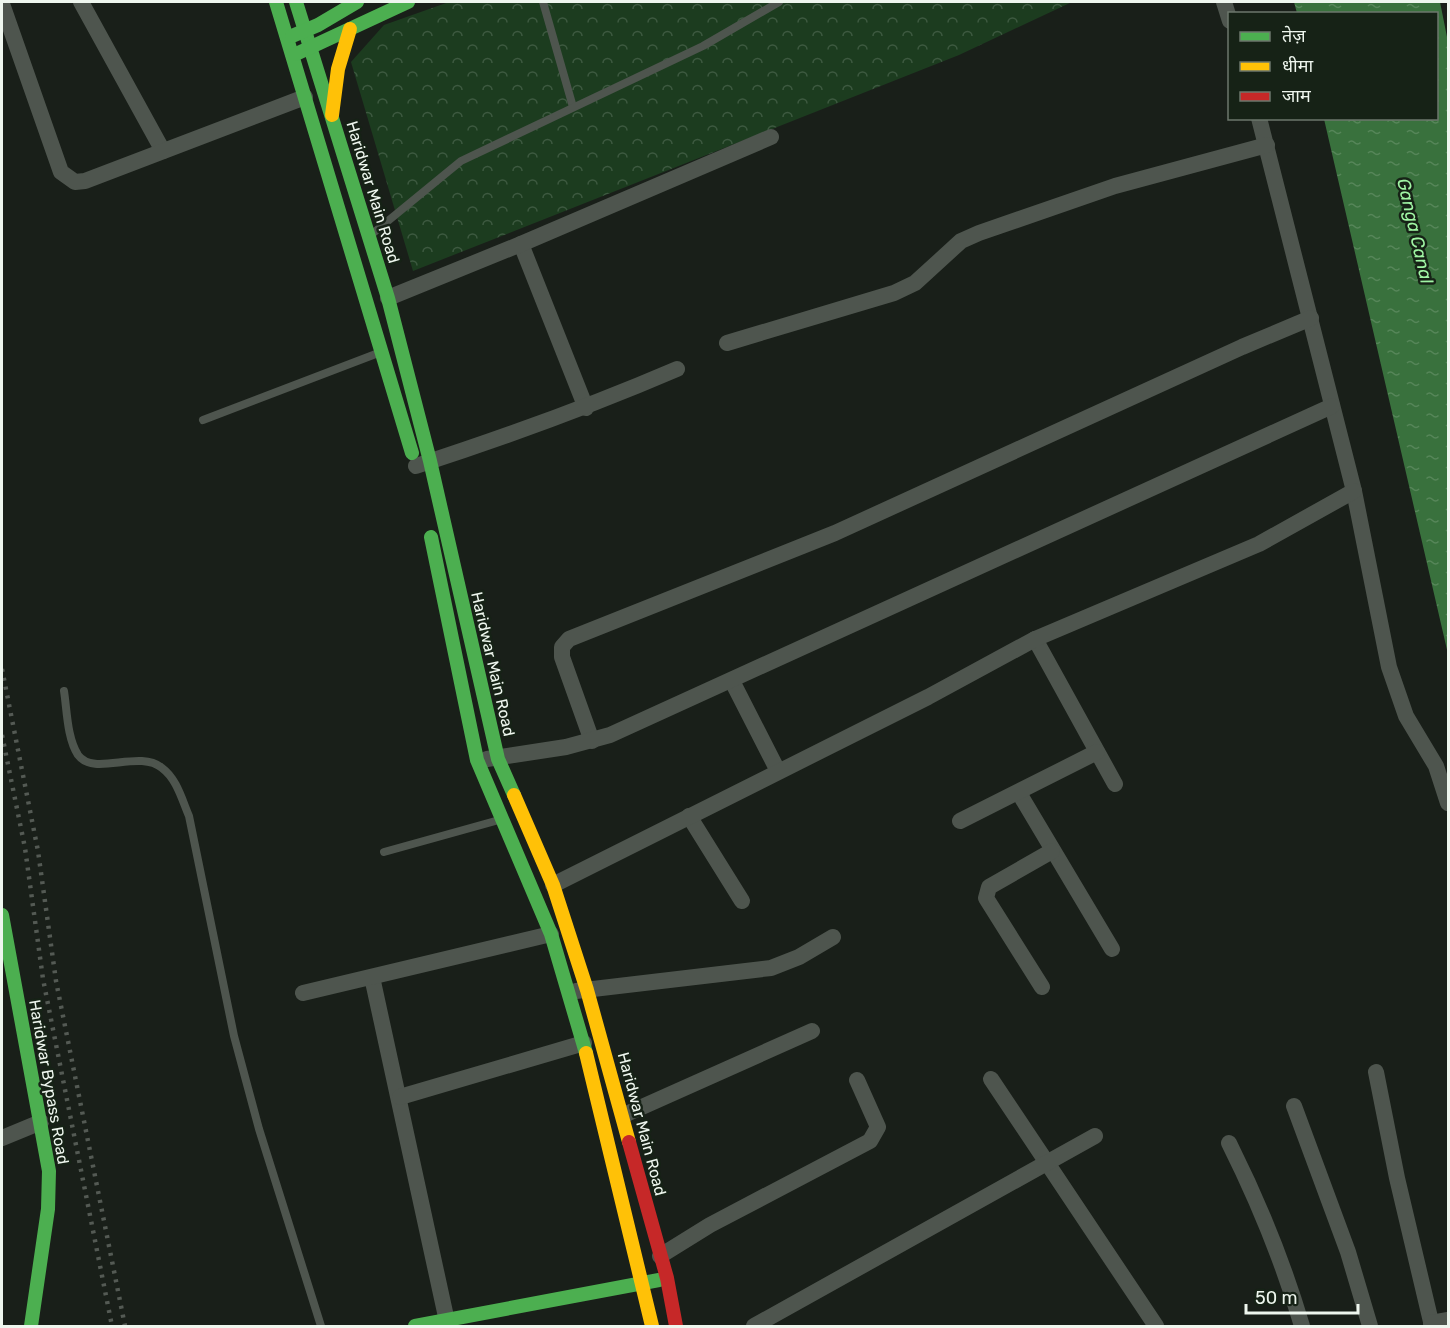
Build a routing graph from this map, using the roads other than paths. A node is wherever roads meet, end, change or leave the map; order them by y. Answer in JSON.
{"nodes":[{"id":1,"x":81,"y":2,"type":"edge"},
{"id":2,"x":276,"y":2,"type":"edge"},
{"id":3,"x":296,"y":2,"type":"edge"},
{"id":4,"x":357,"y":2,"type":"edge"},
{"id":5,"x":408,"y":2,"type":"edge"},
{"id":6,"x":543,"y":2,"type":"edge"},
{"id":7,"x":779,"y":2,"type":"edge"},
{"id":8,"x":2,"y":4,"type":"edge"},
{"id":9,"x":350,"y":29,"type":"junction"},
{"id":10,"x":305,"y":32,"type":"junction"},
{"id":11,"x":286,"y":38,"type":"junction"},
{"id":12,"x":311,"y":48,"type":"junction"},
{"id":13,"x":292,"y":56,"type":"junction"},
{"id":14,"x":304,"y":97,"type":"junction"},
{"id":15,"x":573,"y":107,"type":"junction"},
{"id":16,"x":332,"y":115,"type":"junction"},
{"id":17,"x":1260,"y":120,"type":"edge"},
{"id":18,"x":771,"y":137,"type":"dead end"},
{"id":19,"x":1267,"y":145,"type":"junction"},
{"id":20,"x":163,"y":151,"type":"junction"},
{"id":21,"x":369,"y":237,"type":"junction"},
{"id":22,"x":521,"y":244,"type":"junction"},
{"id":23,"x":388,"y":298,"type":"junction"},
{"id":24,"x":1311,"y":318,"type":"junction"},
{"id":25,"x":727,"y":343,"type":"dead end"},
{"id":26,"x":381,"y":352,"type":"junction"},
{"id":27,"x":677,"y":369,"type":"dead end"},
{"id":28,"x":1332,"y":406,"type":"junction"},
{"id":29,"x":586,"y":408,"type":"junction"},
{"id":30,"x":203,"y":420,"type":"dead end"},
{"id":31,"x":421,"y":468,"type":"junction"},
{"id":32,"x":1354,"y":491,"type":"junction"},
{"id":33,"x":428,"y":523,"type":"dead end"},
{"id":34,"x":1035,"y":639,"type":"junction"},
{"id":35,"x":732,"y":681,"type":"junction"},
{"id":36,"x":64,"y":691,"type":"dead end"},
{"id":37,"x":592,"y":741,"type":"junction"},
{"id":38,"x":1097,"y":752,"type":"junction"},
{"id":39,"x":498,"y":759,"type":"junction"},
{"id":40,"x":477,"y":760,"type":"junction"},
{"id":41,"x":778,"y":771,"type":"junction"},
{"id":42,"x":1115,"y":784,"type":"dead end"},
{"id":43,"x":1019,"y":793,"type":"junction"},
{"id":44,"x":1449,"y":803,"type":"edge"},
{"id":45,"x":689,"y":816,"type":"junction"},
{"id":46,"x":502,"y":819,"type":"junction"},
{"id":47,"x":960,"y":821,"type":"dead end"},
{"id":48,"x":1052,"y":851,"type":"junction"},
{"id":49,"x":384,"y":852,"type":"dead end"},
{"id":50,"x":553,"y":885,"type":"junction"},
{"id":51,"x":742,"y":901,"type":"dead end"},
{"id":52,"x":2,"y":915,"type":"edge"},
{"id":53,"x":551,"y":934,"type":"junction"},
{"id":54,"x":833,"y":937,"type":"dead end"},
{"id":55,"x":1112,"y":949,"type":"dead end"},
{"id":56,"x":372,"y":977,"type":"junction"},
{"id":57,"x":1042,"y":987,"type":"dead end"},
{"id":58,"x":587,"y":990,"type":"junction"},
{"id":59,"x":569,"y":992,"type":"junction"},
{"id":60,"x":303,"y":993,"type":"dead end"},
{"id":61,"x":812,"y":1031,"type":"dead end"},
{"id":62,"x":584,"y":1043,"type":"junction"},
{"id":63,"x":1376,"y":1072,"type":"dead end"},
{"id":64,"x":991,"y":1079,"type":"dead end"},
{"id":65,"x":857,"y":1080,"type":"dead end"},
{"id":66,"x":400,"y":1098,"type":"junction"},
{"id":67,"x":1294,"y":1106,"type":"dead end"},
{"id":68,"x":624,"y":1115,"type":"junction"},
{"id":69,"x":41,"y":1122,"type":"junction"},
{"id":70,"x":1095,"y":1136,"type":"dead end"},
{"id":71,"x":2,"y":1138,"type":"edge"},
{"id":72,"x":1229,"y":1143,"type":"dead end"},
{"id":73,"x":1045,"y":1163,"type":"junction"},
{"id":74,"x":660,"y":1256,"type":"junction"},
{"id":75,"x":667,"y":1278,"type":"junction"},
{"id":76,"x":643,"y":1283,"type":"junction"},
{"id":77,"x":1449,"y":1320,"type":"edge"},
{"id":78,"x":448,"y":1323,"type":"edge"},
{"id":79,"x":1431,"y":1325,"type":"edge"},
{"id":80,"x":31,"y":1326,"type":"edge"},
{"id":81,"x":321,"y":1326,"type":"edge"},
{"id":82,"x":415,"y":1326,"type":"edge"},
{"id":83,"x":652,"y":1326,"type":"edge"},
{"id":84,"x":676,"y":1326,"type":"edge"},
{"id":85,"x":754,"y":1326,"type":"edge"},
{"id":86,"x":1156,"y":1326,"type":"edge"},
{"id":87,"x":1302,"y":1326,"type":"edge"},
{"id":88,"x":1370,"y":1326,"type":"edge"}],
"edges":[{"from":1,"to":20,"type":"street"},
{"from":2,"to":11,"type":"main road","name":"Haridwar Main Road"},
{"from":3,"to":10,"type":"main road","name":"Haridwar Main Road"},
{"from":4,"to":10,"type":"main road"},
{"from":5,"to":9,"type":"main road"},
{"from":6,"to":15,"type":"lane"},
{"from":7,"to":15,"type":"lane"},
{"from":8,"to":20,"type":"street"},
{"from":9,"to":12,"type":"main road"},
{"from":9,"to":16,"type":"main road"},
{"from":10,"to":11,"type":"main road"},
{"from":10,"to":12,"type":"main road","name":"Haridwar Main Road"},
{"from":11,"to":13,"type":"main road","name":"Haridwar Main Road"},
{"from":12,"to":13,"type":"main road"},
{"from":12,"to":16,"type":"main road","name":"Haridwar Main Road"},
{"from":13,"to":14,"type":"main road","name":"Haridwar Main Road"},
{"from":14,"to":20,"type":"street"},
{"from":14,"to":26,"type":"main road","name":"Haridwar Main Road"},
{"from":15,"to":21,"type":"lane"},
{"from":16,"to":21,"type":"main road","name":"Haridwar Main Road"},
{"from":17,"to":19,"type":"street"},
{"from":18,"to":22,"type":"street"},
{"from":19,"to":24,"type":"street"},
{"from":19,"to":25,"type":"street"},
{"from":21,"to":23,"type":"main road","name":"Haridwar Main Road"},
{"from":22,"to":23,"type":"street"},
{"from":22,"to":29,"type":"street"},
{"from":23,"to":31,"type":"main road","name":"Haridwar Main Road"},
{"from":24,"to":28,"type":"street"},
{"from":24,"to":37,"type":"street"},
{"from":26,"to":30,"type":"lane"},
{"from":26,"to":31,"type":"main road","name":"Haridwar Main Road"},
{"from":27,"to":29,"type":"street"},
{"from":28,"to":32,"type":"street"},
{"from":28,"to":35,"type":"street"},
{"from":29,"to":31,"type":"street"},
{"from":31,"to":39,"type":"main road","name":"Haridwar Main Road"},
{"from":32,"to":34,"type":"street"},
{"from":32,"to":44,"type":"street"},
{"from":33,"to":40,"type":"main road","name":"Haridwar Main Road"},
{"from":34,"to":38,"type":"street"},
{"from":34,"to":41,"type":"street"},
{"from":35,"to":37,"type":"street"},
{"from":35,"to":41,"type":"street"},
{"from":36,"to":81,"type":"lane"},
{"from":37,"to":39,"type":"street"},
{"from":38,"to":42,"type":"street"},
{"from":38,"to":43,"type":"street"},
{"from":39,"to":40,"type":"street"},
{"from":39,"to":50,"type":"main road","name":"Haridwar Main Road"},
{"from":40,"to":46,"type":"main road","name":"Haridwar Main Road"},
{"from":41,"to":45,"type":"street"},
{"from":43,"to":47,"type":"street"},
{"from":43,"to":48,"type":"street"},
{"from":45,"to":50,"type":"street"},
{"from":45,"to":51,"type":"street"},
{"from":46,"to":49,"type":"lane"},
{"from":46,"to":53,"type":"main road","name":"Haridwar Main Road"},
{"from":48,"to":55,"type":"street"},
{"from":48,"to":57,"type":"street"},
{"from":50,"to":58,"type":"main road","name":"Haridwar Main Road"},
{"from":52,"to":69,"type":"main road","name":"Haridwar Bypass Road"},
{"from":53,"to":56,"type":"street"},
{"from":53,"to":59,"type":"main road","name":"Haridwar Main Road"},
{"from":54,"to":58,"type":"street"},
{"from":56,"to":60,"type":"street"},
{"from":56,"to":66,"type":"street"},
{"from":58,"to":59,"type":"street"},
{"from":58,"to":68,"type":"main road","name":"Haridwar Main Road"},
{"from":59,"to":62,"type":"main road","name":"Haridwar Main Road"},
{"from":61,"to":68,"type":"street"},
{"from":62,"to":66,"type":"street"},
{"from":62,"to":76,"type":"main road","name":"Haridwar Main Road"},
{"from":63,"to":79,"type":"street"},
{"from":64,"to":73,"type":"street"},
{"from":65,"to":74,"type":"street"},
{"from":66,"to":78,"type":"street"},
{"from":67,"to":88,"type":"street"},
{"from":68,"to":74,"type":"main road","name":"Haridwar Main Road"},
{"from":69,"to":71,"type":"street"},
{"from":69,"to":80,"type":"main road","name":"Haridwar Bypass Road"},
{"from":70,"to":73,"type":"street"},
{"from":72,"to":87,"type":"street"},
{"from":73,"to":85,"type":"street"},
{"from":73,"to":86,"type":"street"},
{"from":74,"to":75,"type":"main road","name":"Haridwar Main Road"},
{"from":75,"to":76,"type":"main road"},
{"from":75,"to":84,"type":"main road","name":"Haridwar Main Road"},
{"from":76,"to":78,"type":"main road"},
{"from":76,"to":83,"type":"main road","name":"Haridwar Main Road"},
{"from":77,"to":79,"type":"street"},
{"from":78,"to":82,"type":"main road"}]}
